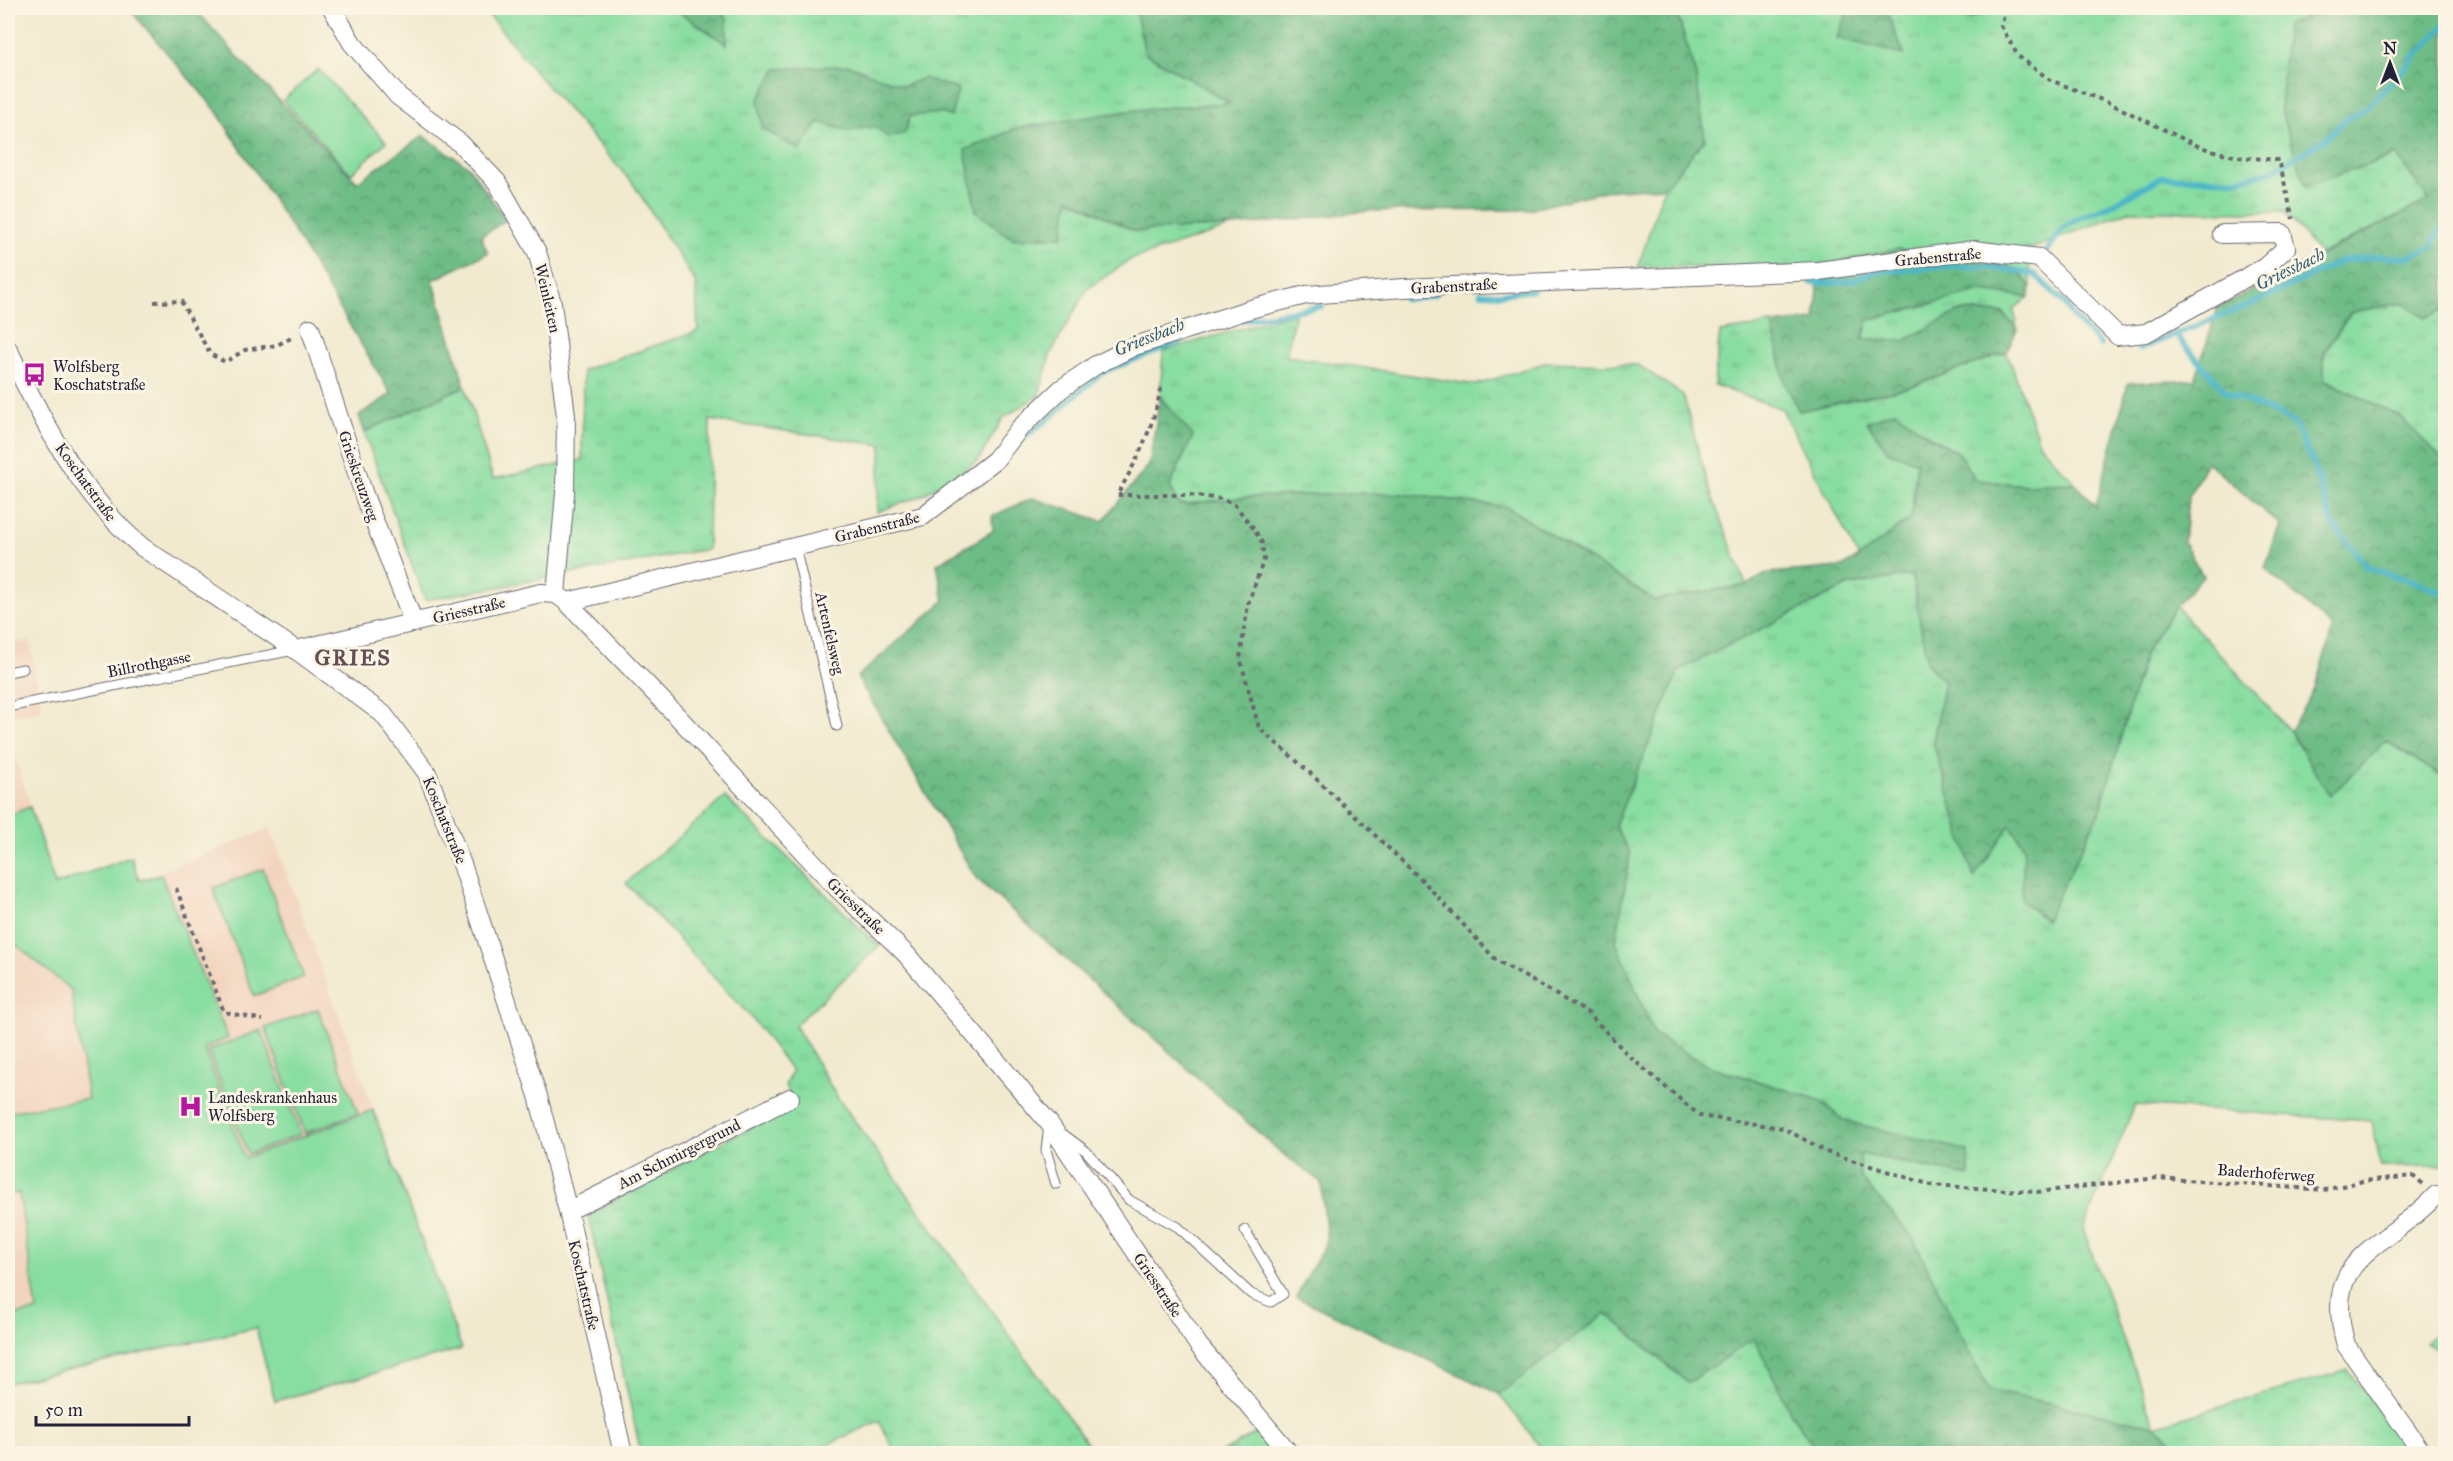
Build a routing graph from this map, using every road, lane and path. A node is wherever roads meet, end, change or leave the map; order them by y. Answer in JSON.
{"nodes":[{"id":1,"x":332,"y":8,"type":"edge"},
{"id":2,"x":2006,"y":8,"type":"edge"},
{"id":3,"x":2222,"y":234,"type":"dead end"},
{"id":4,"x":2286,"y":248,"type":"junction"},
{"id":5,"x":154,"y":302,"type":"dead end"},
{"id":6,"x":310,"y":328,"type":"joint"},
{"id":7,"x":8,"y":349,"type":"edge"},
{"id":8,"x":1161,"y":388,"type":"dead end"},
{"id":9,"x":795,"y":547,"type":"junction"},
{"id":10,"x":561,"y":598,"type":"junction"},
{"id":11,"x":414,"y":623,"type":"junction"},
{"id":12,"x":296,"y":650,"type":"junction"},
{"id":13,"x":23,"y":669,"type":"dead end"},
{"id":14,"x":8,"y":672,"type":"edge"},
{"id":15,"x":8,"y":707,"type":"edge"},
{"id":16,"x":837,"y":726,"type":"dead end"},
{"id":17,"x":176,"y":888,"type":"dead end"},
{"id":18,"x":263,"y":1020,"type":"dead end"},
{"id":19,"x":790,"y":1098,"type":"dead end"},
{"id":20,"x":1049,"y":1123,"type":"junction"},
{"id":21,"x":1056,"y":1184,"type":"dead end"},
{"id":22,"x":2436,"y":1195,"type":"joint"},
{"id":23,"x":568,"y":1211,"type":"junction"},
{"id":24,"x":1245,"y":1230,"type":"dead end"},
{"id":25,"x":622,"y":1454,"type":"edge"},
{"id":26,"x":1290,"y":1454,"type":"edge"},
{"id":27,"x":2423,"y":1454,"type":"edge"}],
"edges":[{"from":1,"to":10,"type":"street","name":"Weinleiten"},
{"from":2,"to":4,"type":"path"},
{"from":3,"to":4,"type":"street"},
{"from":4,"to":9,"type":"street","name":"Grabenstraße"},
{"from":5,"to":6,"type":"path"},
{"from":6,"to":11,"type":"street","name":"Grieskreuzweg"},
{"from":7,"to":12,"type":"street","name":"Koschatstraße"},
{"from":8,"to":22,"type":"path","name":"Baderhoferweg"},
{"from":9,"to":10,"type":"street","name":"Grabenstraße"},
{"from":9,"to":16,"type":"lane","name":"Artenfelsweg"},
{"from":10,"to":11,"type":"street","name":"Griesstraße"},
{"from":10,"to":20,"type":"street","name":"Griesstraße"},
{"from":11,"to":12,"type":"street","name":"Griesstraße"},
{"from":12,"to":15,"type":"lane","name":"Billrothgasse"},
{"from":12,"to":23,"type":"street","name":"Koschatstraße"},
{"from":13,"to":14,"type":"lane"},
{"from":17,"to":18,"type":"path"},
{"from":19,"to":23,"type":"street","name":"Am Schmirgergrund"},
{"from":20,"to":21,"type":"lane"},
{"from":20,"to":24,"type":"lane"},
{"from":20,"to":26,"type":"street","name":"Griesstraße"},
{"from":22,"to":27,"type":"street"},
{"from":23,"to":25,"type":"street","name":"Koschatstraße"}]}
